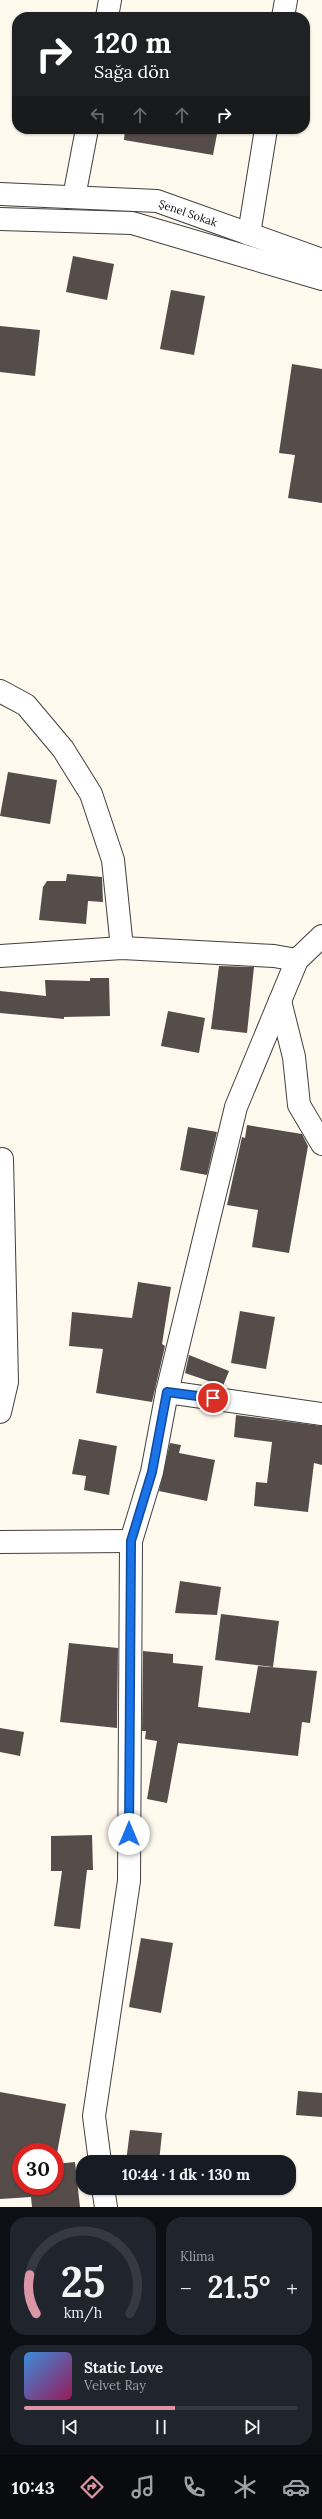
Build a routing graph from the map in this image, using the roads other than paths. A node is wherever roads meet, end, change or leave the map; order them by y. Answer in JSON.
{"nodes":[{"id":1,"x":110,"y":0,"type":"edge"},
{"id":2,"x":286,"y":0,"type":"edge"},
{"id":3,"x":108,"y":12,"type":"edge"},
{"id":4,"x":285,"y":12,"type":"edge"},
{"id":5,"x":86,"y":134,"type":"edge"},
{"id":6,"x":265,"y":134,"type":"edge"},
{"id":7,"x":0,"y":194,"type":"edge"},
{"id":8,"x":74,"y":197,"type":"junction"},
{"id":9,"x":0,"y":220,"type":"edge"},
{"id":10,"x":249,"y":234,"type":"junction"},
{"id":11,"x":322,"y":260,"type":"edge"},
{"id":12,"x":322,"y":279,"type":"edge"},
{"id":13,"x":0,"y":691,"type":"edge"},
{"id":14,"x":322,"y":936,"type":"edge"},
{"id":15,"x":122,"y":948,"type":"junction"},
{"id":16,"x":0,"y":956,"type":"edge"},
{"id":17,"x":297,"y":960,"type":"junction"},
{"id":18,"x":280,"y":1001,"type":"junction"},
{"id":19,"x":322,"y":1144,"type":"edge"},
{"id":20,"x":2,"y":1159,"type":"dead end"},
{"id":21,"x":167,"y":1392,"type":"junction"},
{"id":22,"x":0,"y":1412,"type":"edge"},
{"id":23,"x":322,"y":1414,"type":"edge"},
{"id":24,"x":131,"y":1541,"type":"junction"},
{"id":25,"x":0,"y":1542,"type":"edge"},
{"id":26,"x":99,"y":2155,"type":"edge"},
{"id":27,"x":104,"y":2195,"type":"edge"},
{"id":28,"x":106,"y":2207,"type":"edge"}],
"edges":[{"from":1,"to":3,"type":"street"},
{"from":2,"to":4,"type":"street"},
{"from":5,"to":8,"type":"street"},
{"from":6,"to":10,"type":"street"},
{"from":7,"to":8,"type":"street","name":"Şenel Sokak"},
{"from":8,"to":10,"type":"street","name":"Şenel Sokak"},
{"from":9,"to":12,"type":"street"},
{"from":10,"to":11,"type":"street","name":"Şenel Sokak"},
{"from":13,"to":15,"type":"street"},
{"from":14,"to":17,"type":"street"},
{"from":15,"to":16,"type":"street"},
{"from":15,"to":17,"type":"street"},
{"from":17,"to":18,"type":"street"},
{"from":18,"to":19,"type":"street"},
{"from":18,"to":21,"type":"street"},
{"from":20,"to":22,"type":"street"},
{"from":21,"to":23,"type":"street"},
{"from":21,"to":24,"type":"street"},
{"from":24,"to":25,"type":"street"},
{"from":24,"to":26,"type":"street"},
{"from":27,"to":28,"type":"street"}]}
